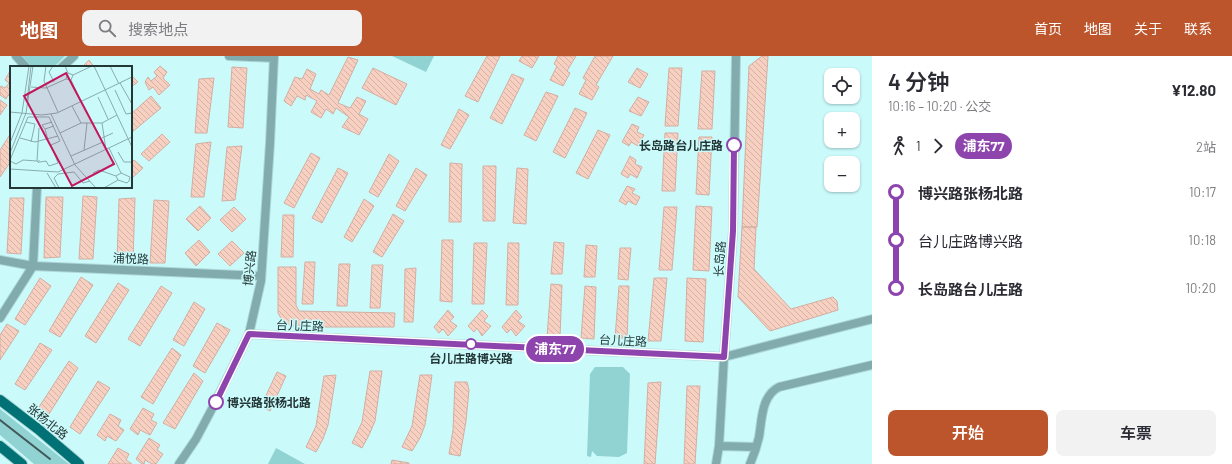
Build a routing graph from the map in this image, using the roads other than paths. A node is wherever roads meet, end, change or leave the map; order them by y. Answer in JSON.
{"nodes":[{"id":1,"x":16,"y":56,"type":"edge"},
{"id":2,"x":74,"y":56,"type":"edge"},
{"id":3,"x":229,"y":56,"type":"edge"},
{"id":4,"x":736,"y":56,"type":"edge"},
{"id":5,"x":274,"y":57,"type":"edge"},
{"id":6,"x":25,"y":66,"type":"edge"},
{"id":7,"x":63,"y":66,"type":"edge"},
{"id":8,"x":37,"y":188,"type":"edge"},
{"id":9,"x":0,"y":260,"type":"edge"},
{"id":10,"x":33,"y":266,"type":"junction"},
{"id":11,"x":261,"y":276,"type":"junction"},
{"id":12,"x":0,"y":318,"type":"edge"},
{"id":13,"x":872,"y":319,"type":"edge"},
{"id":14,"x":249,"y":334,"type":"junction"},
{"id":15,"x":724,"y":357,"type":"junction"},
{"id":16,"x":872,"y":365,"type":"edge"},
{"id":17,"x":0,"y":400,"type":"edge"},
{"id":18,"x":0,"y":446,"type":"edge"},
{"id":19,"x":719,"y":446,"type":"junction"},
{"id":20,"x":756,"y":447,"type":"junction"},
{"id":21,"x":22,"y":464,"type":"edge"},
{"id":22,"x":79,"y":464,"type":"edge"},
{"id":23,"x":179,"y":464,"type":"edge"},
{"id":24,"x":716,"y":464,"type":"edge"},
{"id":25,"x":750,"y":464,"type":"edge"}],
"edges":[{"from":1,"to":6,"type":"street"},
{"from":2,"to":7,"type":"street"},
{"from":3,"to":5,"type":"street"},
{"from":4,"to":15,"type":"street","name":"长岛路"},
{"from":5,"to":11,"type":"street","name":"博兴路"},
{"from":8,"to":10,"type":"street"},
{"from":9,"to":10,"type":"street","name":"浦悦路"},
{"from":10,"to":11,"type":"street","name":"浦悦路"},
{"from":10,"to":12,"type":"street"},
{"from":11,"to":14,"type":"street","name":"博兴路"},
{"from":13,"to":15,"type":"street","name":"台儿庄路"},
{"from":14,"to":15,"type":"street","name":"台儿庄路"},
{"from":14,"to":23,"type":"street","name":"博兴路"},
{"from":15,"to":19,"type":"street","name":"长岛路"},
{"from":16,"to":20,"type":"street"},
{"from":17,"to":22,"type":"main road","name":"张杨北路"},
{"from":18,"to":21,"type":"main road"},
{"from":19,"to":20,"type":"street"},
{"from":19,"to":24,"type":"street","name":"长岛路"},
{"from":20,"to":25,"type":"street"}]}
